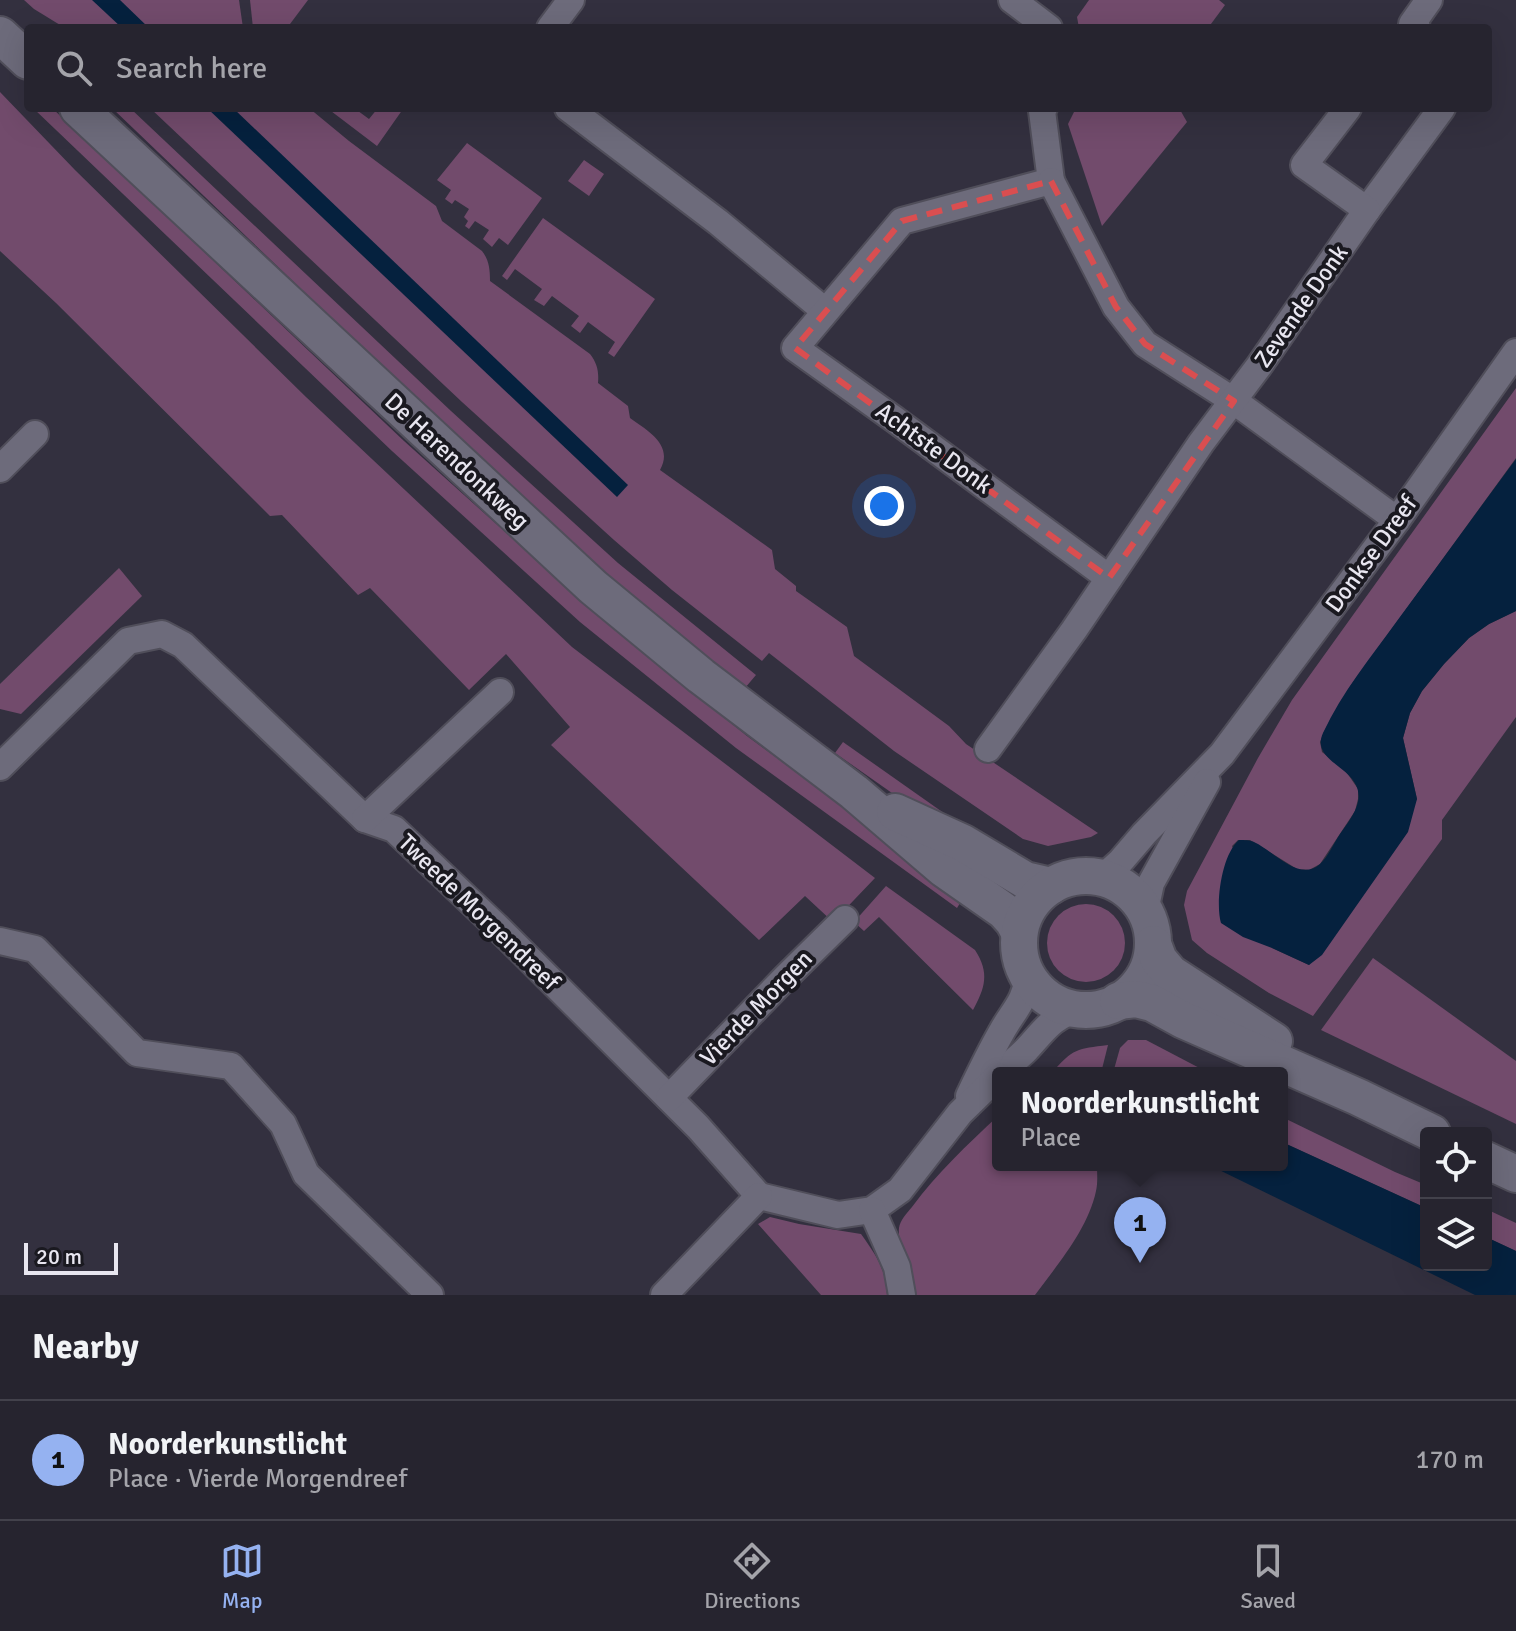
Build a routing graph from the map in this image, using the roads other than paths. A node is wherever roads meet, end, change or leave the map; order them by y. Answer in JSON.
{"nodes":[{"id":1,"x":571,"y":0,"type":"edge"},
{"id":2,"x":1012,"y":0,"type":"edge"},
{"id":3,"x":1429,"y":0,"type":"edge"},
{"id":4,"x":553,"y":24,"type":"edge"},
{"id":5,"x":1044,"y":24,"type":"edge"},
{"id":6,"x":1415,"y":24,"type":"edge"},
{"id":7,"x":0,"y":35,"type":"edge"},
{"id":8,"x":24,"y":57,"type":"edge"},
{"id":9,"x":82,"y":112,"type":"edge"},
{"id":10,"x":573,"y":112,"type":"edge"},
{"id":11,"x":1042,"y":112,"type":"edge"},
{"id":12,"x":1345,"y":112,"type":"edge"},
{"id":13,"x":1439,"y":112,"type":"edge"},
{"id":14,"x":1051,"y":181,"type":"junction"},
{"id":15,"x":1367,"y":210,"type":"junction"},
{"id":16,"x":825,"y":311,"type":"junction"},
{"id":17,"x":1516,"y":352,"type":"edge"},
{"id":18,"x":1234,"y":401,"type":"junction"},
{"id":19,"x":35,"y":434,"type":"dead end"},
{"id":20,"x":0,"y":469,"type":"edge"},
{"id":21,"x":1397,"y":520,"type":"junction"},
{"id":22,"x":1109,"y":578,"type":"junction"},
{"id":23,"x":500,"y":692,"type":"dead end"},
{"id":24,"x":13,"y":739,"type":"edge"},
{"id":25,"x":988,"y":749,"type":"dead end"},
{"id":26,"x":1222,"y":754,"type":"junction"},
{"id":27,"x":0,"y":767,"type":"edge"},
{"id":28,"x":854,"y":792,"type":"junction"},
{"id":29,"x":365,"y":819,"type":"junction"},
{"id":30,"x":1095,"y":876,"type":"junction"},
{"id":31,"x":1051,"y":886,"type":"junction"},
{"id":32,"x":845,"y":919,"type":"dead end"},
{"id":33,"x":1149,"y":928,"type":"junction"},
{"id":34,"x":1019,"y":932,"type":"junction"},
{"id":35,"x":0,"y":941,"type":"edge"},
{"id":36,"x":1028,"y":977,"type":"junction"},
{"id":37,"x":1118,"y":1001,"type":"junction"},
{"id":38,"x":1078,"y":1009,"type":"junction"},
{"id":39,"x":1008,"y":1067,"type":"edge"},
{"id":40,"x":992,"y":1083,"type":"edge"},
{"id":41,"x":1358,"y":1097,"type":"junction"},
{"id":42,"x":669,"y":1098,"type":"junction"},
{"id":43,"x":960,"y":1113,"type":"junction"},
{"id":44,"x":1420,"y":1127,"type":"edge"},
{"id":45,"x":1492,"y":1163,"type":"edge"},
{"id":46,"x":1516,"y":1174,"type":"edge"},
{"id":47,"x":759,"y":1196,"type":"junction"},
{"id":48,"x":872,"y":1210,"type":"junction"},
{"id":49,"x":430,"y":1295,"type":"edge"},
{"id":50,"x":664,"y":1295,"type":"edge"},
{"id":51,"x":902,"y":1295,"type":"edge"}],
"edges":[{"from":1,"to":4,"type":"street"},
{"from":2,"to":5,"type":"street"},
{"from":3,"to":6,"type":"street"},
{"from":7,"to":8,"type":"main road"},
{"from":9,"to":28,"type":"main road","name":"De Harendonkweg"},
{"from":10,"to":16,"type":"street"},
{"from":11,"to":14,"type":"street"},
{"from":12,"to":15,"type":"street"},
{"from":13,"to":15,"type":"street","name":"Zevende Donk"},
{"from":14,"to":16,"type":"street","name":"Achtste Donk"},
{"from":14,"to":18,"type":"street"},
{"from":15,"to":18,"type":"street","name":"Zevende Donk"},
{"from":16,"to":22,"type":"street","name":"Achtste Donk"},
{"from":17,"to":21,"type":"street","name":"Donkse Dreef"},
{"from":18,"to":21,"type":"street"},
{"from":18,"to":22,"type":"street"},
{"from":19,"to":20,"type":"street"},
{"from":21,"to":26,"type":"street","name":"Donkse Dreef"},
{"from":22,"to":25,"type":"street"},
{"from":23,"to":29,"type":"street"},
{"from":24,"to":27,"type":"street","name":"Tweede Morgendreef"},
{"from":24,"to":29,"type":"street","name":"Tweede Morgendreef"},
{"from":26,"to":30,"type":"street","name":"Donkse Dreef"},
{"from":26,"to":33,"type":"street","name":"Donkse Dreef"},
{"from":28,"to":31,"type":"main road","name":"De Harendonkweg"},
{"from":28,"to":34,"type":"main road","name":"De Harendonkweg"},
{"from":29,"to":42,"type":"street","name":"Tweede Morgendreef"},
{"from":30,"to":31,"type":"main road"},
{"from":30,"to":33,"type":"main road"},
{"from":31,"to":34,"type":"main road"},
{"from":32,"to":42,"type":"street","name":"Vierde Morgen"},
{"from":33,"to":37,"type":"main road"},
{"from":33,"to":41,"type":"main road"},
{"from":34,"to":36,"type":"main road"},
{"from":35,"to":49,"type":"street"},
{"from":36,"to":38,"type":"main road"},
{"from":36,"to":43,"type":"street"},
{"from":37,"to":38,"type":"main road"},
{"from":37,"to":41,"type":"main road"},
{"from":38,"to":39,"type":"street"},
{"from":40,"to":43,"type":"street"},
{"from":41,"to":44,"type":"main road"},
{"from":42,"to":47,"type":"street","name":"Tweede Morgendreef"},
{"from":43,"to":48,"type":"street"},
{"from":45,"to":46,"type":"main road"},
{"from":47,"to":48,"type":"street"},
{"from":47,"to":50,"type":"street"},
{"from":48,"to":51,"type":"street"}]}
